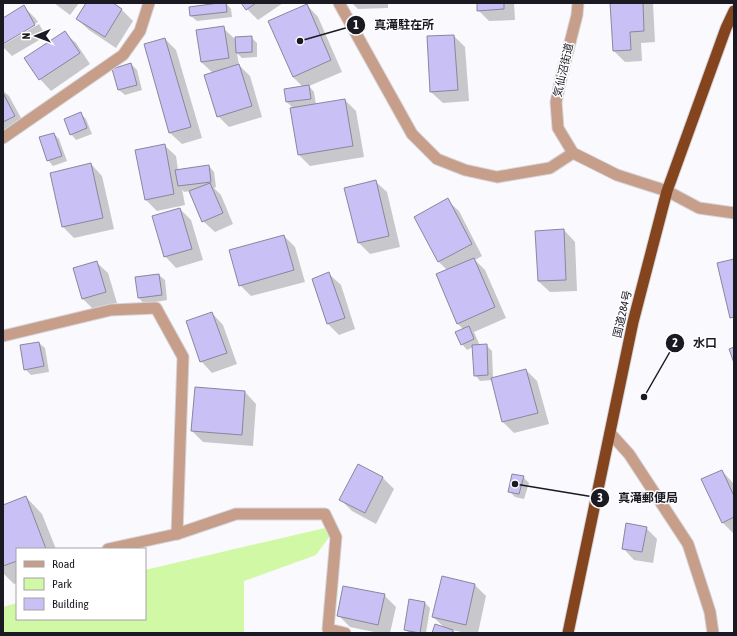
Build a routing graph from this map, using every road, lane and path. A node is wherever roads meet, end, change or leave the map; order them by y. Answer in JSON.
{"nodes":[{"id":1,"x":149,"y":3,"type":"edge"},
{"id":2,"x":339,"y":3,"type":"edge"},
{"id":3,"x":578,"y":3,"type":"edge"},
{"id":4,"x":734,"y":11,"type":"edge"},
{"id":5,"x":3,"y":138,"type":"edge"},
{"id":6,"x":573,"y":153,"type":"junction"},
{"id":7,"x":667,"y":191,"type":"junction"},
{"id":8,"x":734,"y":213,"type":"edge"},
{"id":9,"x":3,"y":336,"type":"edge"},
{"id":10,"x":610,"y":433,"type":"junction"},
{"id":11,"x":177,"y":534,"type":"junction"},
{"id":12,"x":113,"y":548,"type":"edge"},
{"id":13,"x":345,"y":633,"type":"edge"},
{"id":14,"x":568,"y":633,"type":"edge"},
{"id":15,"x":713,"y":633,"type":"edge"}],
"edges":[{"from":1,"to":5,"type":"street"},
{"from":2,"to":6,"type":"street"},
{"from":3,"to":6,"type":"street","name":"気仙沼街道"},
{"from":4,"to":7,"type":"highway","name":"国道284号"},
{"from":6,"to":7,"type":"street"},
{"from":7,"to":8,"type":"street"},
{"from":7,"to":10,"type":"highway","name":"国道284号"},
{"from":9,"to":11,"type":"street"},
{"from":10,"to":14,"type":"highway","name":"国道284号"},
{"from":10,"to":15,"type":"street"},
{"from":11,"to":12,"type":"street"},
{"from":11,"to":13,"type":"street"}]}
